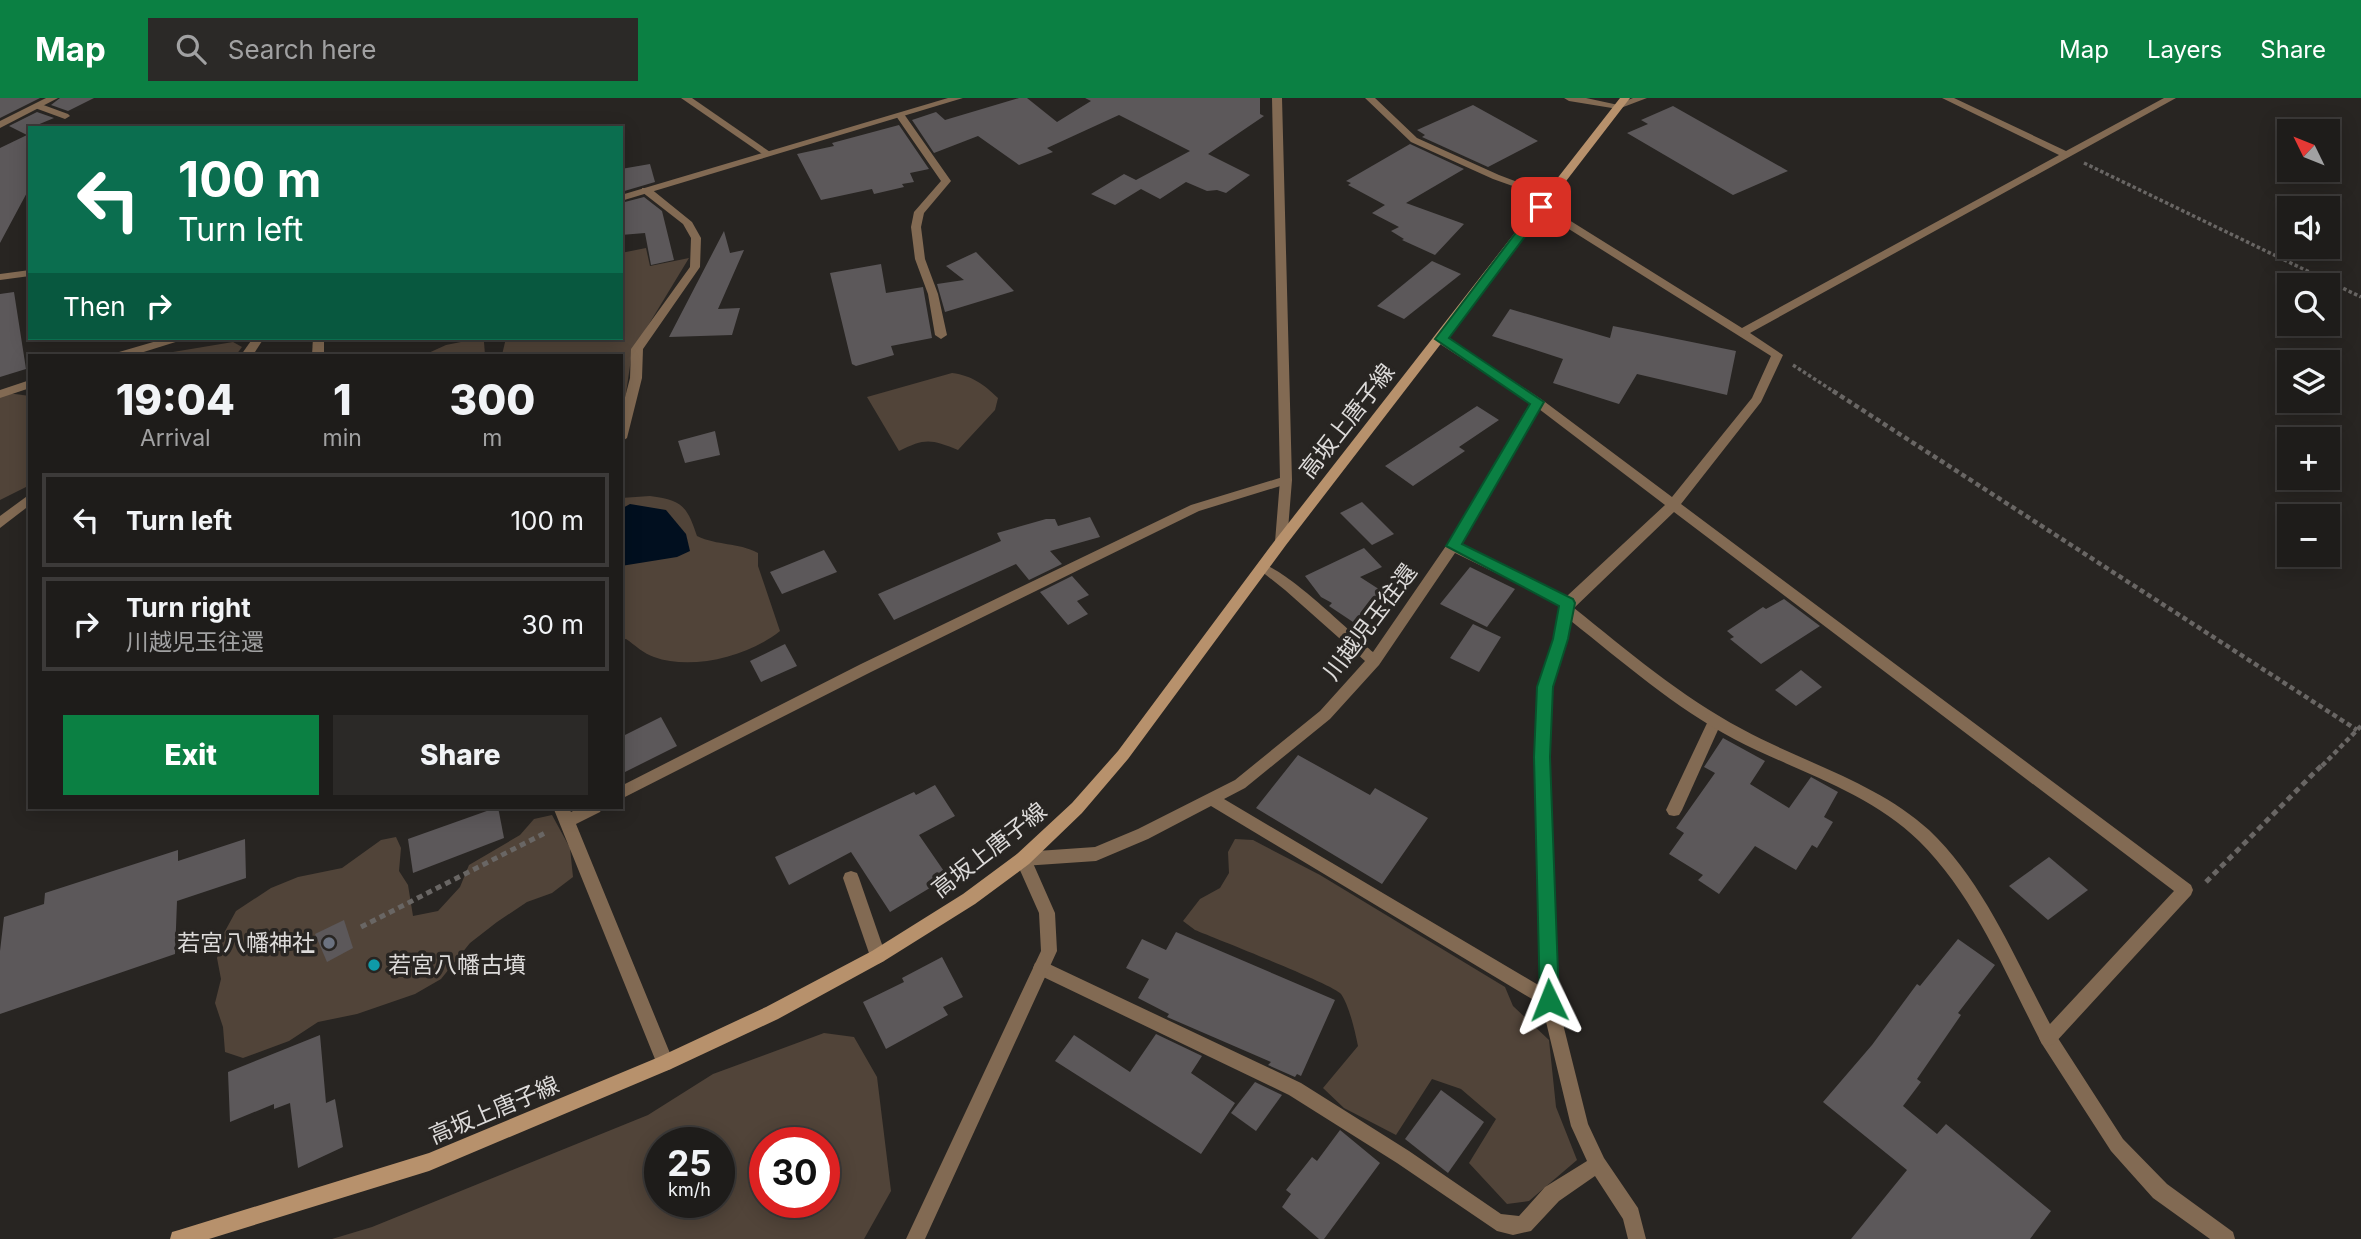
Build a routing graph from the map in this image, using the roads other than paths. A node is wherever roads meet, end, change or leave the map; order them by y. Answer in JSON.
{"nodes":[{"id":1,"x":53,"y":98,"type":"edge"},
{"id":2,"x":686,"y":98,"type":"edge"},
{"id":3,"x":958,"y":98,"type":"edge"},
{"id":4,"x":1277,"y":98,"type":"edge"},
{"id":5,"x":1370,"y":98,"type":"edge"},
{"id":6,"x":1569,"y":98,"type":"edge"},
{"id":7,"x":1642,"y":98,"type":"edge"},
{"id":8,"x":1947,"y":98,"type":"edge"},
{"id":9,"x":2166,"y":99,"type":"edge"},
{"id":10,"x":1621,"y":102,"type":"edge"},
{"id":11,"x":38,"y":106,"type":"junction"},
{"id":12,"x":65,"y":116,"type":"dead end"},
{"id":13,"x":901,"y":116,"type":"junction"},
{"id":14,"x":0,"y":125,"type":"edge"},
{"id":15,"x":768,"y":154,"type":"junction"},
{"id":16,"x":2064,"y":154,"type":"junction"},
{"id":17,"x":646,"y":190,"type":"junction"},
{"id":18,"x":623,"y":197,"type":"edge"},
{"id":19,"x":1545,"y":201,"type":"junction"},
{"id":20,"x":28,"y":273,"type":"edge"},
{"id":21,"x":0,"y":277,"type":"edge"},
{"id":22,"x":1744,"y":332,"type":"junction"},
{"id":23,"x":941,"y":335,"type":"dead end"},
{"id":24,"x":1441,"y":339,"type":"junction"},
{"id":25,"x":171,"y":340,"type":"edge"},
{"id":26,"x":125,"y":354,"type":"edge"},
{"id":27,"x":28,"y":385,"type":"edge"},
{"id":28,"x":0,"y":394,"type":"edge"},
{"id":29,"x":1537,"y":402,"type":"junction"},
{"id":30,"x":623,"y":430,"type":"edge"},
{"id":31,"x":1286,"y":480,"type":"junction"},
{"id":32,"x":28,"y":500,"type":"edge"},
{"id":33,"x":1673,"y":505,"type":"junction"},
{"id":34,"x":0,"y":523,"type":"edge"},
{"id":35,"x":1281,"y":542,"type":"junction"},
{"id":36,"x":1453,"y":546,"type":"junction"},
{"id":37,"x":1263,"y":567,"type":"junction"},
{"id":38,"x":1567,"y":606,"type":"junction"},
{"id":39,"x":1374,"y":662,"type":"junction"},
{"id":40,"x":1715,"y":722,"type":"junction"},
{"id":41,"x":623,"y":792,"type":"edge"},
{"id":42,"x":1211,"y":799,"type":"junction"},
{"id":43,"x":586,"y":809,"type":"edge"},
{"id":44,"x":1674,"y":810,"type":"dead end"},
{"id":45,"x":564,"y":814,"type":"edge"},
{"id":46,"x":1023,"y":859,"type":"junction"},
{"id":47,"x":851,"y":878,"type":"dead end"},
{"id":48,"x":878,"y":956,"type":"junction"},
{"id":49,"x":1041,"y":968,"type":"junction"},
{"id":50,"x":1549,"y":1000,"type":"junction"},
{"id":51,"x":2048,"y":1038,"type":"junction"},
{"id":52,"x":666,"y":1063,"type":"junction"},
{"id":53,"x":1598,"y":1164,"type":"junction"},
{"id":54,"x":179,"y":1239,"type":"edge"},
{"id":55,"x":915,"y":1239,"type":"edge"},
{"id":56,"x":1637,"y":1239,"type":"edge"},
{"id":57,"x":2226,"y":1239,"type":"edge"}],
"edges":[{"from":1,"to":11,"type":"street"},
{"from":2,"to":15,"type":"street"},
{"from":3,"to":13,"type":"street"},
{"from":4,"to":31,"type":"street"},
{"from":5,"to":19,"type":"street"},
{"from":6,"to":10,"type":"street"},
{"from":7,"to":10,"type":"street"},
{"from":8,"to":16,"type":"street"},
{"from":9,"to":16,"type":"street"},
{"from":10,"to":19,"type":"main road","name":"高坂上唐子線"},
{"from":11,"to":12,"type":"street"},
{"from":11,"to":14,"type":"street"},
{"from":13,"to":15,"type":"street"},
{"from":13,"to":23,"type":"street"},
{"from":15,"to":17,"type":"street"},
{"from":16,"to":22,"type":"street"},
{"from":17,"to":18,"type":"street"},
{"from":17,"to":30,"type":"street"},
{"from":19,"to":22,"type":"street"},
{"from":19,"to":24,"type":"main road","name":"高坂上唐子線"},
{"from":20,"to":21,"type":"street"},
{"from":22,"to":33,"type":"street"},
{"from":24,"to":29,"type":"street"},
{"from":24,"to":35,"type":"main road","name":"高坂上唐子線"},
{"from":25,"to":26,"type":"street"},
{"from":27,"to":28,"type":"street"},
{"from":29,"to":33,"type":"street"},
{"from":29,"to":36,"type":"street","name":"川越児玉往還"},
{"from":31,"to":35,"type":"street"},
{"from":31,"to":41,"type":"street"},
{"from":32,"to":34,"type":"street"},
{"from":33,"to":38,"type":"street"},
{"from":33,"to":51,"type":"street"},
{"from":35,"to":37,"type":"main road","name":"高坂上唐子線"},
{"from":36,"to":38,"type":"street"},
{"from":36,"to":39,"type":"street","name":"川越児玉往還"},
{"from":37,"to":39,"type":"street"},
{"from":37,"to":46,"type":"main road","name":"高坂上唐子線"},
{"from":38,"to":40,"type":"street"},
{"from":38,"to":50,"type":"street"},
{"from":39,"to":42,"type":"street","name":"川越児玉往還"},
{"from":40,"to":44,"type":"street"},
{"from":40,"to":51,"type":"street"},
{"from":42,"to":46,"type":"street","name":"川越児玉往還"},
{"from":42,"to":50,"type":"street"},
{"from":43,"to":45,"type":"street"},
{"from":45,"to":52,"type":"street"},
{"from":46,"to":48,"type":"main road","name":"高坂上唐子線"},
{"from":46,"to":49,"type":"street"},
{"from":47,"to":48,"type":"street"},
{"from":48,"to":52,"type":"main road","name":"高坂上唐子線"},
{"from":49,"to":53,"type":"street"},
{"from":49,"to":55,"type":"street"},
{"from":50,"to":53,"type":"street"},
{"from":51,"to":57,"type":"street"},
{"from":52,"to":54,"type":"main road","name":"高坂上唐子線"},
{"from":53,"to":56,"type":"street"}]}
